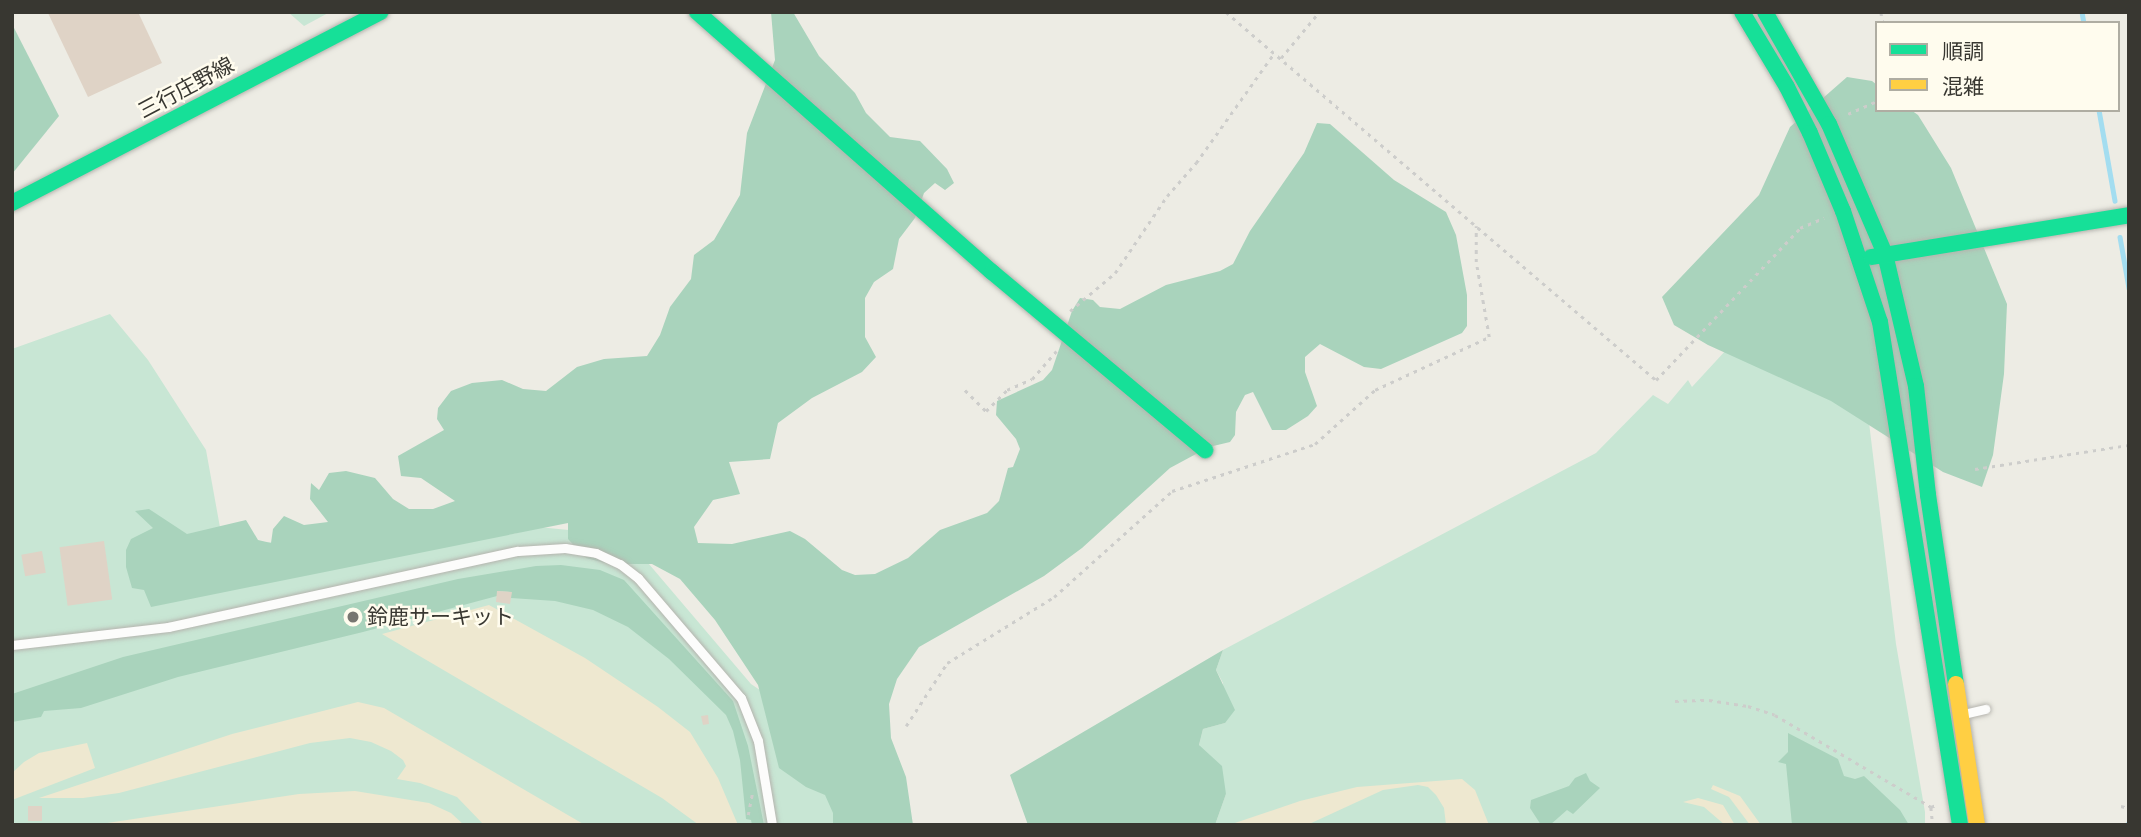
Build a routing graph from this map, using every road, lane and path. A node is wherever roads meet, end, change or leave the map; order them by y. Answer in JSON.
{"nodes":[{"id":1,"x":380,"y":12,"type":"edge"},
{"id":2,"x":697,"y":12,"type":"edge"},
{"id":3,"x":1226,"y":12,"type":"edge"},
{"id":4,"x":1320,"y":12,"type":"edge"},
{"id":5,"x":1742,"y":12,"type":"edge"},
{"id":6,"x":1765,"y":12,"type":"edge"},
{"id":7,"x":1275,"y":52,"type":"junction"},
{"id":8,"x":1281,"y":58,"type":"junction"},
{"id":9,"x":1875,"y":102,"type":"edge"},
{"id":10,"x":1829,"y":124,"type":"junction"},
{"id":11,"x":12,"y":203,"type":"edge"},
{"id":12,"x":1843,"y":211,"type":"junction"},
{"id":13,"x":2129,"y":215,"type":"edge"},
{"id":14,"x":1476,"y":226,"type":"junction"},
{"id":15,"x":1885,"y":254,"type":"junction"},
{"id":16,"x":1860,"y":259,"type":"junction"},
{"id":17,"x":1068,"y":334,"type":"junction"},
{"id":18,"x":965,"y":390,"type":"dead end"},
{"id":19,"x":2129,"y":444,"type":"edge"},
{"id":20,"x":1205,"y":450,"type":"dead end"},
{"id":21,"x":1975,"y":469,"type":"dead end"},
{"id":22,"x":12,"y":645,"type":"edge"},
{"id":23,"x":1675,"y":701,"type":"dead end"},
{"id":24,"x":1985,"y":709,"type":"dead end"},
{"id":25,"x":1962,"y":714,"type":"junction"},
{"id":26,"x":905,"y":726,"type":"dead end"},
{"id":27,"x":2121,"y":806,"type":"dead end"},
{"id":28,"x":2129,"y":808,"type":"edge"},
{"id":29,"x":772,"y":825,"type":"edge"},
{"id":30,"x":1933,"y":825,"type":"edge"},
{"id":31,"x":1960,"y":825,"type":"edge"},
{"id":32,"x":1977,"y":825,"type":"edge"}],
"edges":[{"from":1,"to":11,"type":"street","name":"三行庄野線"},
{"from":2,"to":17,"type":"street"},
{"from":3,"to":7,"type":"path"},
{"from":4,"to":8,"type":"path"},
{"from":5,"to":12,"type":"street"},
{"from":6,"to":10,"type":"street"},
{"from":7,"to":8,"type":"path"},
{"from":7,"to":17,"type":"path"},
{"from":8,"to":14,"type":"path"},
{"from":9,"to":10,"type":"path"},
{"from":10,"to":15,"type":"street"},
{"from":12,"to":14,"type":"path"},
{"from":12,"to":16,"type":"street"},
{"from":13,"to":15,"type":"street"},
{"from":14,"to":26,"type":"path"},
{"from":15,"to":16,"type":"street"},
{"from":15,"to":25,"type":"street"},
{"from":16,"to":31,"type":"street"},
{"from":17,"to":18,"type":"path"},
{"from":17,"to":20,"type":"street"},
{"from":19,"to":21,"type":"path"},
{"from":22,"to":29,"type":"lane"},
{"from":23,"to":30,"type":"path"},
{"from":24,"to":25,"type":"lane"},
{"from":25,"to":32,"type":"street"},
{"from":27,"to":28,"type":"path"}]}
